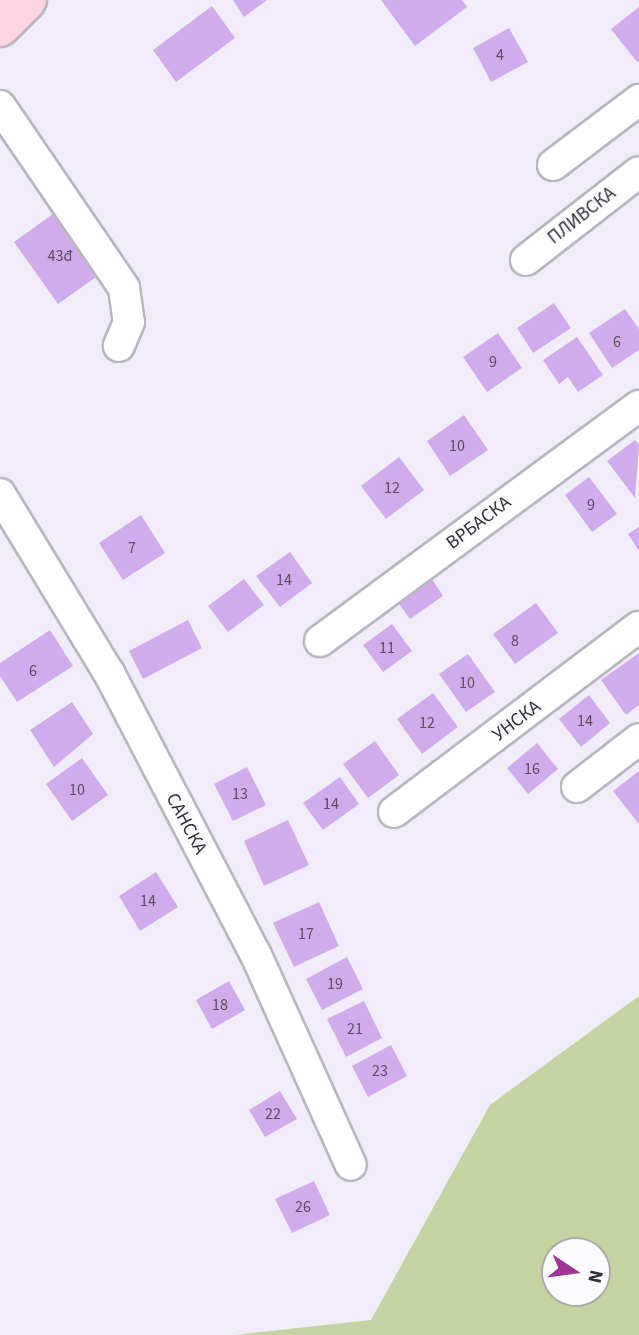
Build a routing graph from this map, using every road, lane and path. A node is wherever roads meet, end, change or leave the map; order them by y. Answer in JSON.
{"nodes":[{"id":1,"x":27,"y":0,"type":"edge"},
{"id":2,"x":0,"y":27,"type":"edge"},
{"id":3,"x":639,"y":100,"type":"edge"},
{"id":4,"x":0,"y":106,"type":"edge"},
{"id":5,"x":553,"y":165,"type":"dead end"},
{"id":6,"x":639,"y":172,"type":"edge"},
{"id":7,"x":526,"y":260,"type":"dead end"},
{"id":8,"x":119,"y":346,"type":"dead end"},
{"id":9,"x":639,"y":406,"type":"edge"},
{"id":10,"x":0,"y":494,"type":"edge"},
{"id":11,"x":639,"y":628,"type":"edge"},
{"id":12,"x":320,"y":641,"type":"dead end"},
{"id":13,"x":639,"y":739,"type":"edge"},
{"id":14,"x":578,"y":787,"type":"dead end"},
{"id":15,"x":394,"y":812,"type":"dead end"},
{"id":16,"x":351,"y":1166,"type":"dead end"}],
"edges":[{"from":1,"to":2,"type":"main road"},
{"from":3,"to":5,"type":"street"},
{"from":4,"to":8,"type":"street"},
{"from":6,"to":7,"type":"street","name":"ПЛИВСКА"},
{"from":9,"to":12,"type":"street","name":"ВРБАСКА"},
{"from":10,"to":16,"type":"street","name":"САНСКА"},
{"from":11,"to":15,"type":"street","name":"УНСКА"},
{"from":13,"to":14,"type":"street"}]}
